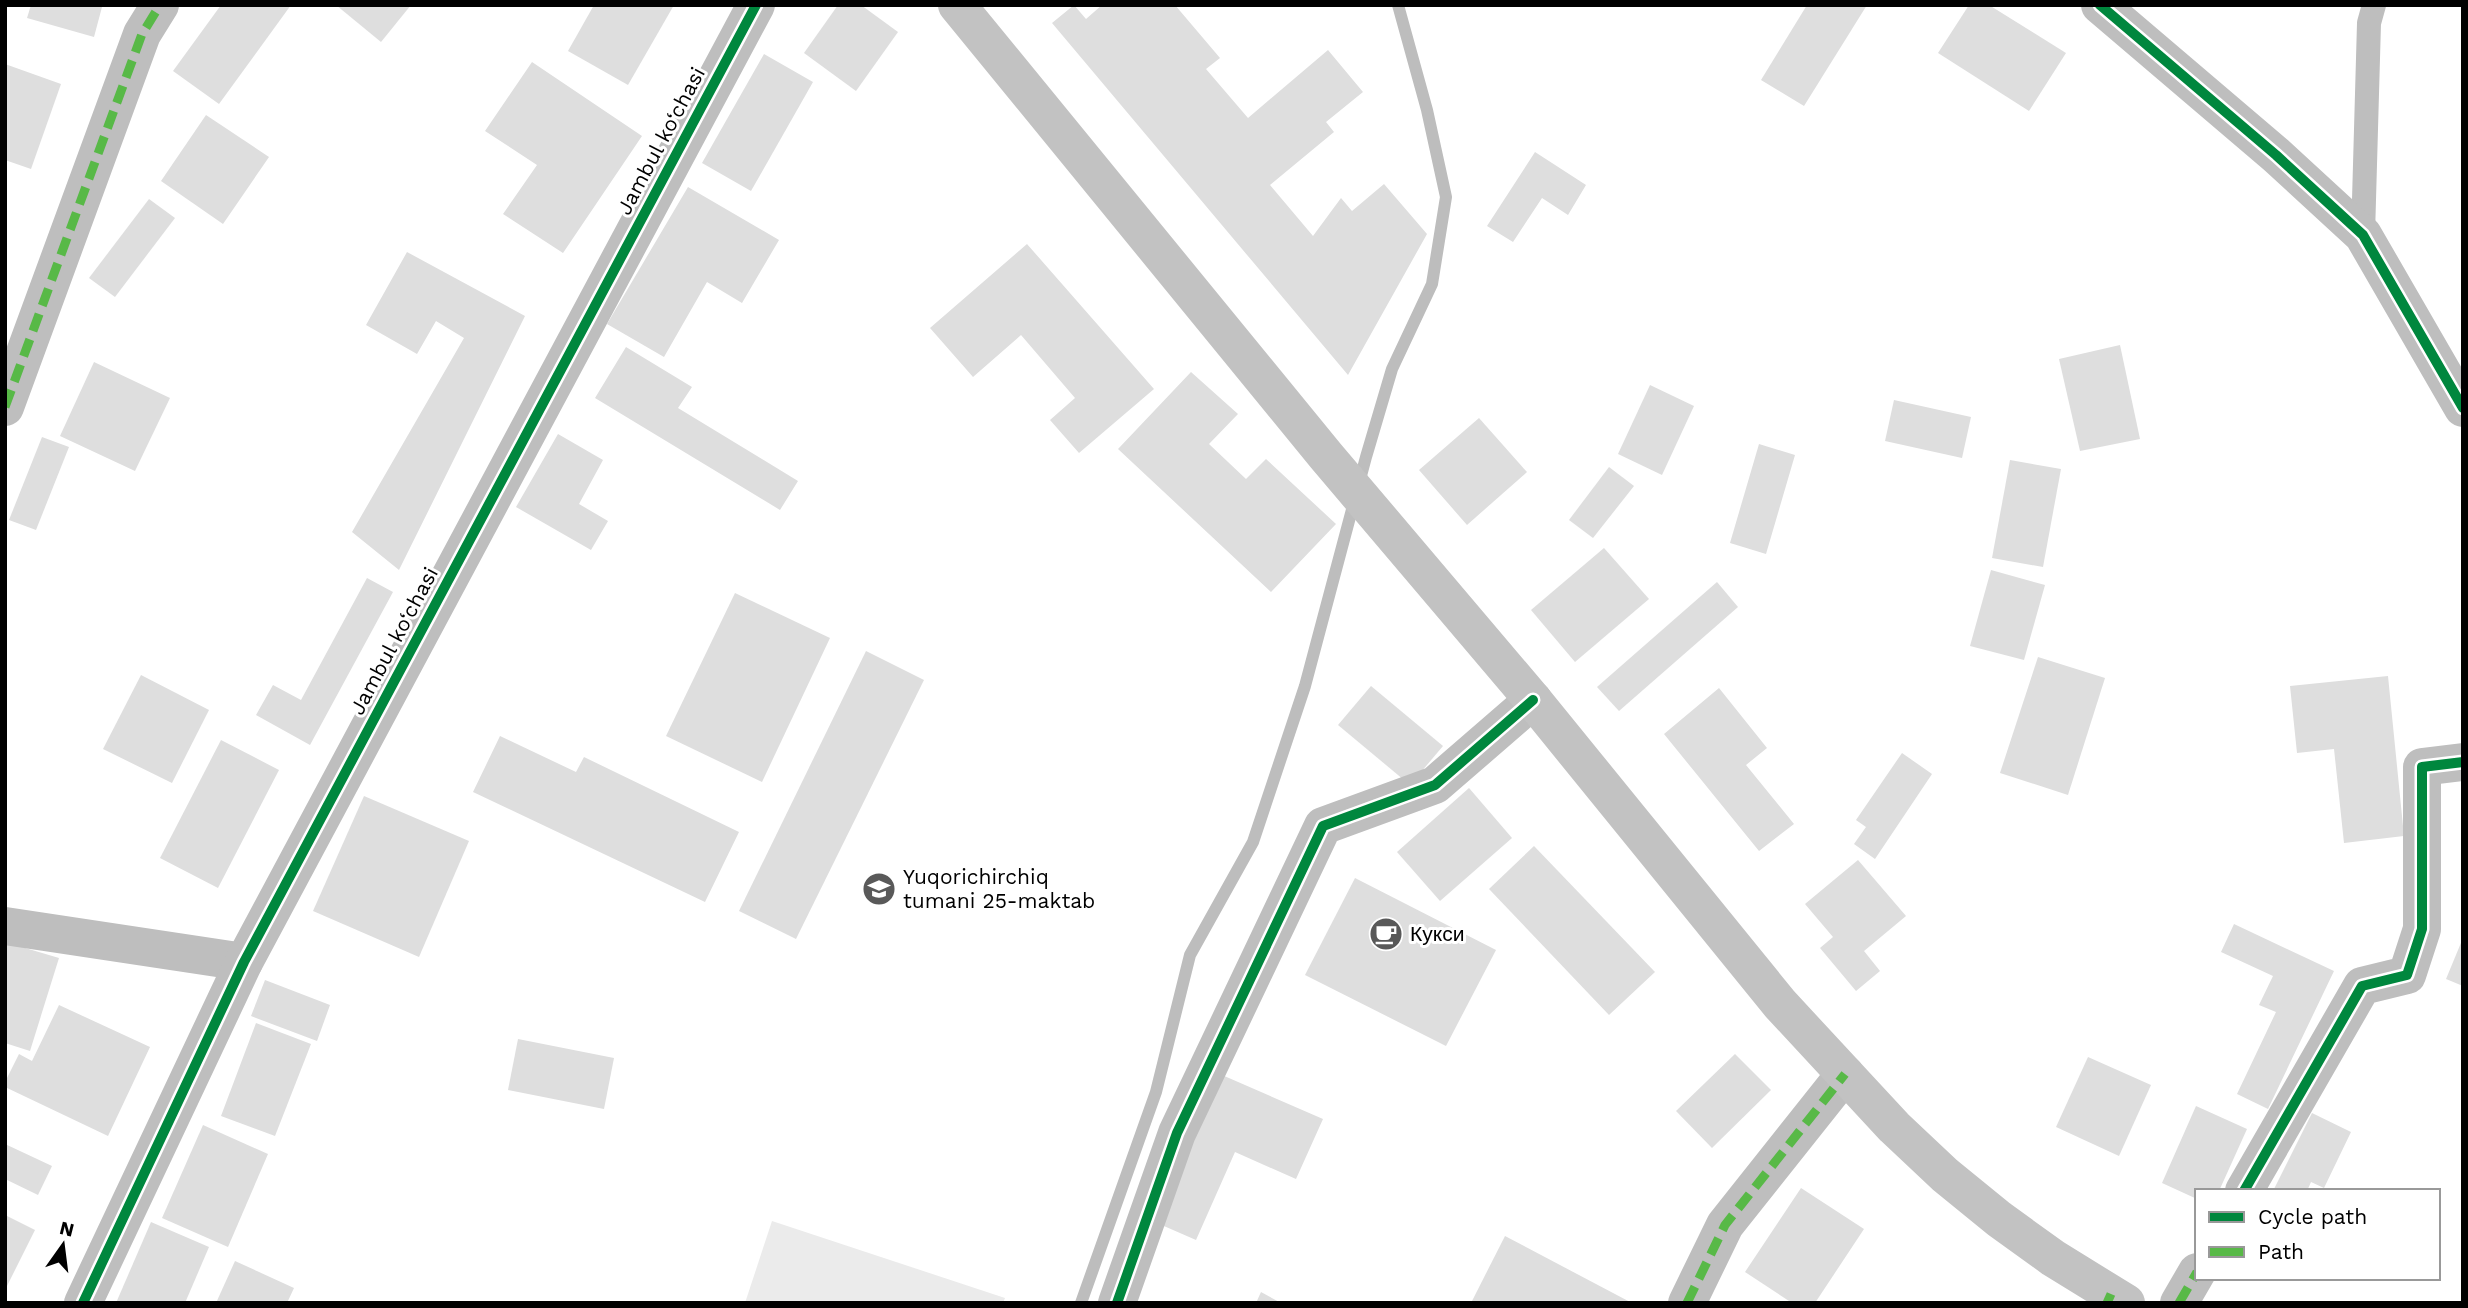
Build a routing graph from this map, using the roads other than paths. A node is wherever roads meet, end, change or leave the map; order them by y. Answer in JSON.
{"nodes":[{"id":1,"x":160,"y":5,"type":"edge"},
{"id":2,"x":755,"y":5,"type":"edge"},
{"id":3,"x":957,"y":5,"type":"edge"},
{"id":4,"x":2100,"y":5,"type":"edge"},
{"id":5,"x":2374,"y":5,"type":"edge"},
{"id":6,"x":2363,"y":235,"type":"junction"},
{"id":7,"x":5,"y":407,"type":"edge"},
{"id":8,"x":2463,"y":408,"type":"edge"},
{"id":9,"x":1533,"y":700,"type":"junction"},
{"id":10,"x":2463,"y":762,"type":"edge"},
{"id":11,"x":5,"y":926,"type":"edge"},
{"id":12,"x":244,"y":962,"type":"junction"},
{"id":13,"x":1845,"y":1074,"type":"junction"},
{"id":14,"x":2245,"y":1189,"type":"edge"},
{"id":15,"x":2195,"y":1275,"type":"edge"},
{"id":16,"x":2114,"y":1300,"type":"edge"},
{"id":17,"x":83,"y":1303,"type":"edge"},
{"id":18,"x":1117,"y":1303,"type":"edge"},
{"id":19,"x":1687,"y":1303,"type":"edge"},
{"id":20,"x":2179,"y":1303,"type":"edge"}],
"edges":[{"from":1,"to":7,"type":"street"},
{"from":2,"to":12,"type":"street","name":"Jambul ko‘chasi"},
{"from":3,"to":9,"type":"main road"},
{"from":4,"to":6,"type":"street"},
{"from":5,"to":6,"type":"lane"},
{"from":6,"to":8,"type":"street"},
{"from":9,"to":13,"type":"main road"},
{"from":9,"to":18,"type":"street"},
{"from":10,"to":14,"type":"street"},
{"from":11,"to":12,"type":"street"},
{"from":12,"to":17,"type":"street","name":"Jambul ko‘chasi"},
{"from":13,"to":16,"type":"main road"},
{"from":13,"to":19,"type":"street"},
{"from":15,"to":20,"type":"street"}]}
